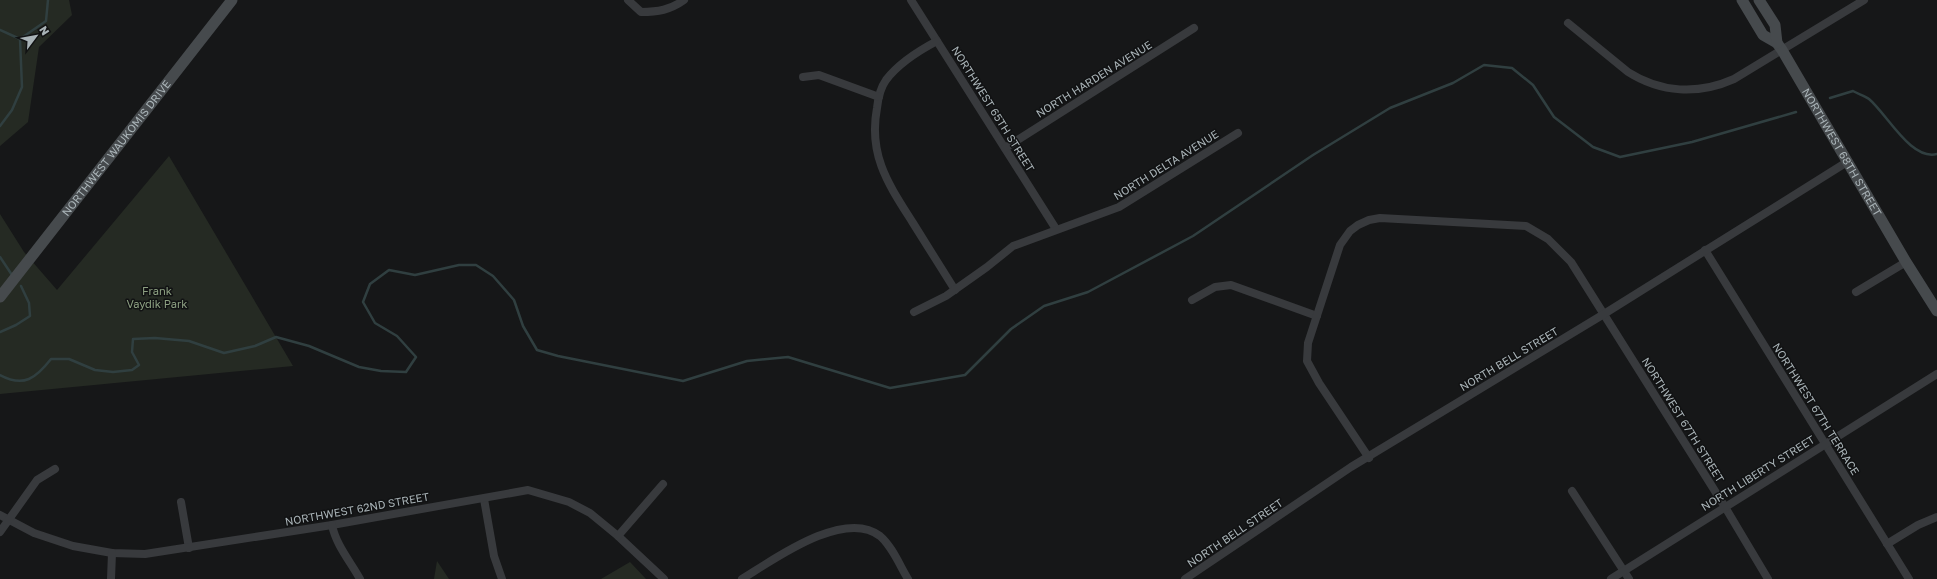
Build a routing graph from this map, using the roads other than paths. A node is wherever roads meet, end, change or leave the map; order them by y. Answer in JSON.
{"nodes":[{"id":1,"x":232,"y":0,"type":"edge"},
{"id":2,"x":628,"y":0,"type":"edge"},
{"id":3,"x":684,"y":0,"type":"edge"},
{"id":4,"x":911,"y":0,"type":"edge"},
{"id":5,"x":1742,"y":0,"type":"edge"},
{"id":6,"x":1759,"y":0,"type":"edge"},
{"id":7,"x":1864,"y":0,"type":"edge"},
{"id":8,"x":1568,"y":23,"type":"dead end"},
{"id":9,"x":1194,"y":28,"type":"dead end"},
{"id":10,"x":937,"y":41,"type":"junction"},
{"id":11,"x":1780,"y":47,"type":"junction"},
{"id":12,"x":803,"y":77,"type":"dead end"},
{"id":13,"x":879,"y":97,"type":"junction"},
{"id":14,"x":1238,"y":133,"type":"dead end"},
{"id":15,"x":1005,"y":148,"type":"junction"},
{"id":16,"x":1847,"y":162,"type":"junction"},
{"id":17,"x":1056,"y":230,"type":"junction"},
{"id":18,"x":1705,"y":250,"type":"junction"},
{"id":19,"x":1906,"y":262,"type":"junction"},
{"id":20,"x":955,"y":290,"type":"junction"},
{"id":21,"x":1856,"y":292,"type":"dead end"},
{"id":22,"x":1,"y":295,"type":"edge"},
{"id":23,"x":1192,"y":300,"type":"dead end"},
{"id":24,"x":1937,"y":311,"type":"edge"},
{"id":25,"x":914,"y":312,"type":"dead end"},
{"id":26,"x":1604,"y":314,"type":"junction"},
{"id":27,"x":1317,"y":316,"type":"junction"},
{"id":28,"x":1937,"y":374,"type":"edge"},
{"id":29,"x":1825,"y":444,"type":"junction"},
{"id":30,"x":1369,"y":458,"type":"junction"},
{"id":31,"x":56,"y":469,"type":"dead end"},
{"id":32,"x":663,"y":484,"type":"dead end"},
{"id":33,"x":1572,"y":492,"type":"dead end"},
{"id":34,"x":484,"y":499,"type":"junction"},
{"id":35,"x":181,"y":502,"type":"dead end"},
{"id":36,"x":1725,"y":507,"type":"junction"},
{"id":37,"x":0,"y":515,"type":"edge"},
{"id":38,"x":1937,"y":517,"type":"edge"},
{"id":39,"x":8,"y":520,"type":"junction"},
{"id":40,"x":332,"y":525,"type":"junction"},
{"id":41,"x":0,"y":532,"type":"edge"},
{"id":42,"x":618,"y":536,"type":"junction"},
{"id":43,"x":1887,"y":544,"type":"junction"},
{"id":44,"x":189,"y":548,"type":"junction"},
{"id":45,"x":112,"y":553,"type":"junction"},
{"id":46,"x":1624,"y":570,"type":"junction"},
{"id":47,"x":111,"y":579,"type":"edge"},
{"id":48,"x":360,"y":579,"type":"edge"},
{"id":49,"x":502,"y":579,"type":"edge"},
{"id":50,"x":664,"y":579,"type":"edge"},
{"id":51,"x":742,"y":579,"type":"edge"},
{"id":52,"x":908,"y":579,"type":"edge"},
{"id":53,"x":1185,"y":579,"type":"edge"},
{"id":54,"x":1611,"y":579,"type":"edge"},
{"id":55,"x":1629,"y":579,"type":"edge"},
{"id":56,"x":1768,"y":579,"type":"edge"},
{"id":57,"x":1909,"y":579,"type":"edge"}],
"edges":[{"from":1,"to":22,"type":"main road","name":"NORTHWEST WAUKOMIS DRIVE"},
{"from":2,"to":3,"type":"street"},
{"from":4,"to":10,"type":"street","name":"NORTHWEST 65TH STREET"},
{"from":5,"to":11,"type":"main road","name":"NORTHWEST 68TH STREET"},
{"from":6,"to":11,"type":"main road","name":"NORTHWEST 68TH STREET"},
{"from":7,"to":11,"type":"street"},
{"from":8,"to":11,"type":"street"},
{"from":9,"to":15,"type":"street","name":"NORTH HARDEN AVENUE"},
{"from":10,"to":13,"type":"street"},
{"from":10,"to":15,"type":"street","name":"NORTHWEST 65TH STREET"},
{"from":11,"to":16,"type":"main road","name":"NORTHWEST 68TH STREET"},
{"from":12,"to":13,"type":"street"},
{"from":13,"to":20,"type":"street"},
{"from":14,"to":17,"type":"street","name":"NORTH DELTA AVENUE"},
{"from":15,"to":17,"type":"street","name":"NORTHWEST 65TH STREET"},
{"from":16,"to":18,"type":"street","name":"NORTH BELL STREET"},
{"from":16,"to":19,"type":"main road","name":"NORTHWEST 68TH STREET"},
{"from":17,"to":20,"type":"street","name":"NORTH DELTA AVENUE"},
{"from":18,"to":26,"type":"street","name":"NORTH BELL STREET"},
{"from":18,"to":29,"type":"street","name":"NORTHWEST 67TH TERRACE"},
{"from":19,"to":21,"type":"street"},
{"from":19,"to":24,"type":"main road","name":"NORTHWEST 68TH STREET"},
{"from":20,"to":25,"type":"street","name":"NORTH DELTA AVENUE"},
{"from":23,"to":27,"type":"street"},
{"from":26,"to":27,"type":"street","name":"NORTHWEST 67TH STREET"},
{"from":26,"to":30,"type":"street","name":"NORTH BELL STREET"},
{"from":26,"to":36,"type":"street","name":"NORTHWEST 67TH STREET"},
{"from":27,"to":30,"type":"street","name":"NORTHWEST 67TH STREET"},
{"from":28,"to":29,"type":"street","name":"NORTH LIBERTY STREET"},
{"from":29,"to":36,"type":"street","name":"NORTH LIBERTY STREET"},
{"from":29,"to":43,"type":"street","name":"NORTHWEST 67TH TERRACE"},
{"from":30,"to":53,"type":"street","name":"NORTH BELL STREET"},
{"from":31,"to":39,"type":"street"},
{"from":32,"to":42,"type":"street"},
{"from":33,"to":46,"type":"street"},
{"from":34,"to":40,"type":"street","name":"NORTHWEST 62ND STREET"},
{"from":34,"to":42,"type":"street","name":"NORTHWEST 62ND STREET"},
{"from":34,"to":49,"type":"street"},
{"from":35,"to":44,"type":"street"},
{"from":36,"to":46,"type":"street","name":"NORTH LIBERTY STREET"},
{"from":36,"to":56,"type":"street","name":"NORTHWEST 67TH STREET"},
{"from":37,"to":39,"type":"street","name":"NORTHWEST 62ND STREET"},
{"from":38,"to":43,"type":"street"},
{"from":39,"to":41,"type":"street"},
{"from":39,"to":45,"type":"street","name":"NORTHWEST 62ND STREET"},
{"from":40,"to":44,"type":"street","name":"NORTHWEST 62ND STREET"},
{"from":40,"to":48,"type":"street"},
{"from":42,"to":50,"type":"street"},
{"from":43,"to":57,"type":"street","name":"NORTHWEST 67TH TERRACE"},
{"from":44,"to":45,"type":"street","name":"NORTHWEST 62ND STREET"},
{"from":45,"to":47,"type":"street"},
{"from":46,"to":54,"type":"street","name":"NORTH LIBERTY STREET"},
{"from":46,"to":55,"type":"street"},
{"from":51,"to":52,"type":"street"}]}
